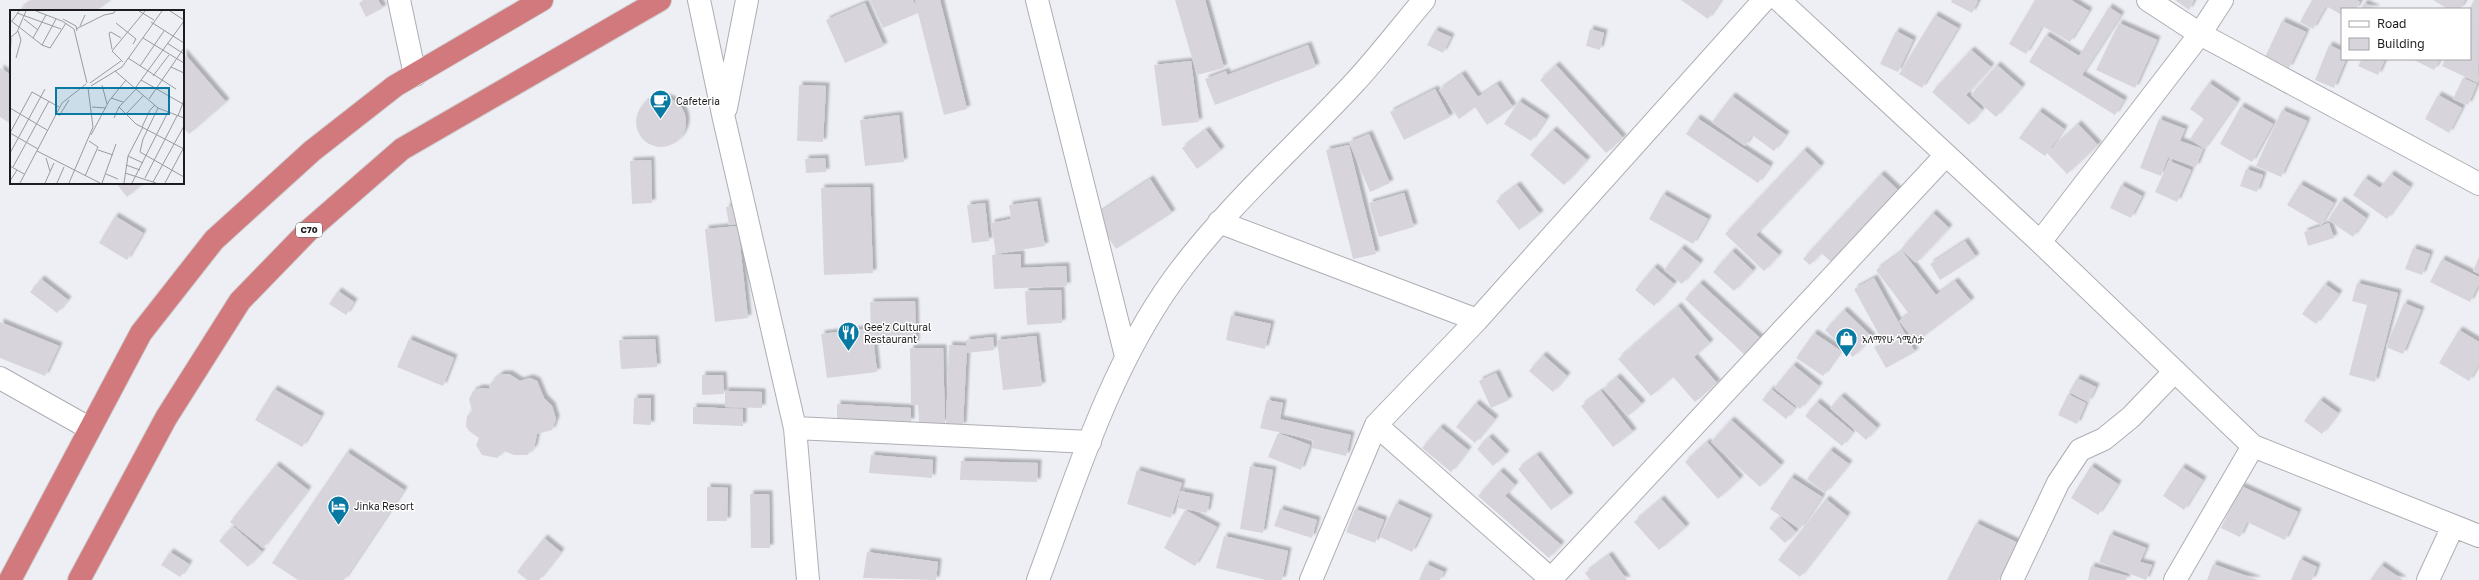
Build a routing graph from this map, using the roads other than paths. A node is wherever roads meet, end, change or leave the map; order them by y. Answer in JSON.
{"nodes":[{"id":1,"x":399,"y":0,"type":"edge"},
{"id":2,"x":542,"y":0,"type":"edge"},
{"id":3,"x":660,"y":0,"type":"edge"},
{"id":4,"x":699,"y":0,"type":"edge"},
{"id":5,"x":746,"y":0,"type":"edge"},
{"id":6,"x":1037,"y":0,"type":"edge"},
{"id":7,"x":1424,"y":0,"type":"edge"},
{"id":8,"x":1764,"y":0,"type":"edge"},
{"id":9,"x":1779,"y":0,"type":"edge"},
{"id":10,"x":2148,"y":0,"type":"edge"},
{"id":11,"x":2222,"y":0,"type":"edge"},
{"id":12,"x":2200,"y":34,"type":"junction"},
{"id":13,"x":415,"y":75,"type":"junction"},
{"id":14,"x":724,"y":119,"type":"junction"},
{"id":15,"x":1946,"y":155,"type":"junction"},
{"id":16,"x":2479,"y":184,"type":"edge"},
{"id":17,"x":1218,"y":222,"type":"junction"},
{"id":18,"x":2040,"y":242,"type":"junction"},
{"id":19,"x":1477,"y":320,"type":"junction"},
{"id":20,"x":1126,"y":356,"type":"junction"},
{"id":21,"x":2175,"y":371,"type":"junction"},
{"id":22,"x":0,"y":378,"type":"edge"},
{"id":23,"x":1376,"y":425,"type":"junction"},
{"id":24,"x":89,"y":428,"type":"junction"},
{"id":25,"x":795,"y":428,"type":"junction"},
{"id":26,"x":1090,"y":442,"type":"junction"},
{"id":27,"x":2253,"y":446,"type":"junction"},
{"id":28,"x":2454,"y":526,"type":"junction"},
{"id":29,"x":2479,"y":536,"type":"edge"},
{"id":30,"x":1551,"y":579,"type":"edge"},
{"id":31,"x":10,"y":580,"type":"edge"},
{"id":32,"x":79,"y":580,"type":"edge"},
{"id":33,"x":808,"y":580,"type":"edge"},
{"id":34,"x":1038,"y":580,"type":"edge"},
{"id":35,"x":1311,"y":580,"type":"edge"},
{"id":36,"x":2012,"y":580,"type":"edge"},
{"id":37,"x":2175,"y":580,"type":"edge"},
{"id":38,"x":2428,"y":580,"type":"edge"}],
"edges":[{"from":1,"to":13,"type":"street"},
{"from":2,"to":13,"type":"highway"},
{"from":3,"to":32,"type":"highway","number":"C70"},
{"from":4,"to":14,"type":"street"},
{"from":5,"to":14,"type":"street"},
{"from":6,"to":20,"type":"street"},
{"from":7,"to":17,"type":"street"},
{"from":8,"to":19,"type":"street"},
{"from":9,"to":15,"type":"street"},
{"from":10,"to":12,"type":"street"},
{"from":11,"to":12,"type":"street"},
{"from":12,"to":16,"type":"street"},
{"from":12,"to":18,"type":"street"},
{"from":13,"to":24,"type":"highway"},
{"from":14,"to":25,"type":"street"},
{"from":15,"to":18,"type":"street"},
{"from":15,"to":30,"type":"street"},
{"from":17,"to":19,"type":"street"},
{"from":17,"to":20,"type":"street"},
{"from":18,"to":21,"type":"street"},
{"from":19,"to":23,"type":"street"},
{"from":20,"to":26,"type":"street"},
{"from":21,"to":27,"type":"street"},
{"from":21,"to":36,"type":"street"},
{"from":22,"to":24,"type":"street"},
{"from":23,"to":30,"type":"street"},
{"from":23,"to":35,"type":"street"},
{"from":24,"to":31,"type":"highway"},
{"from":25,"to":26,"type":"street"},
{"from":25,"to":33,"type":"street"},
{"from":26,"to":34,"type":"street"},
{"from":27,"to":28,"type":"street"},
{"from":27,"to":37,"type":"street"},
{"from":28,"to":29,"type":"street"},
{"from":28,"to":38,"type":"street"}]}
